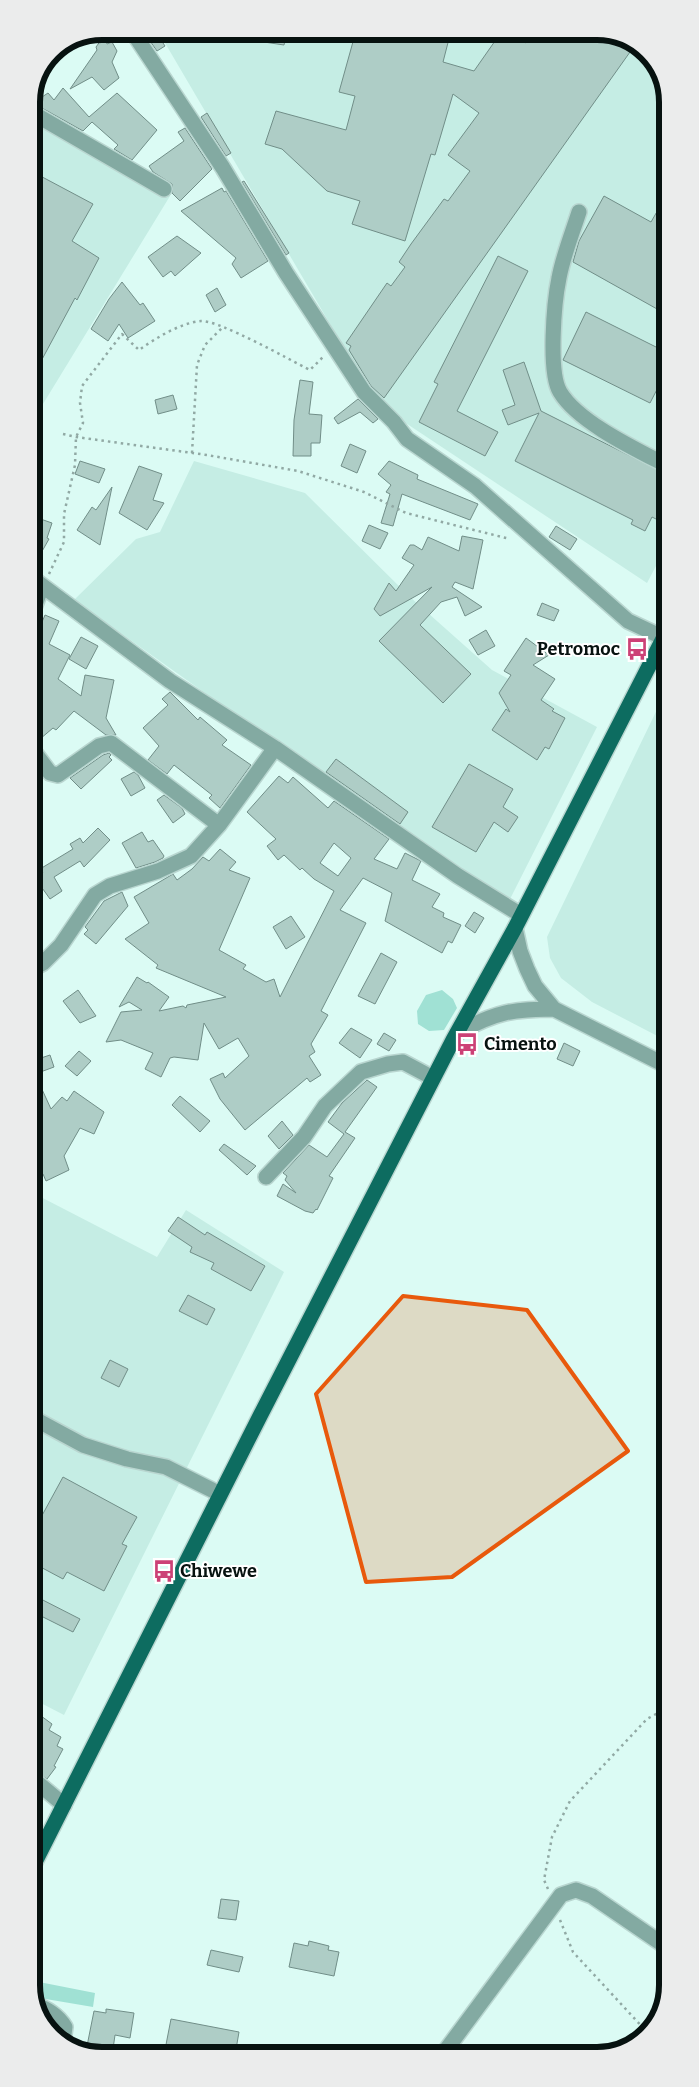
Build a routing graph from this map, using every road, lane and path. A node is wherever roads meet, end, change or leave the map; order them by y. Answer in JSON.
{"nodes":[{"id":1,"x":138,"y":40,"type":"edge"},
{"id":2,"x":40,"y":117,"type":"edge"},
{"id":3,"x":164,"y":189,"type":"dead end"},
{"id":4,"x":579,"y":212,"type":"dead end"},
{"id":5,"x":223,"y":327,"type":"junction"},
{"id":6,"x":333,"y":347,"type":"junction"},
{"id":7,"x":63,"y":434,"type":"dead end"},
{"id":8,"x":76,"y":438,"type":"junction"},
{"id":9,"x":192,"y":453,"type":"junction"},
{"id":10,"x":659,"y":461,"type":"edge"},
{"id":11,"x":516,"y":540,"type":"dead end"},
{"id":12,"x":40,"y":579,"type":"edge"},
{"id":13,"x":40,"y":584,"type":"edge"},
{"id":14,"x":659,"y":634,"type":"edge"},
{"id":15,"x":659,"y":648,"type":"edge"},
{"id":16,"x":275,"y":748,"type":"junction"},
{"id":17,"x":40,"y":759,"type":"edge"},
{"id":18,"x":219,"y":825,"type":"junction"},
{"id":19,"x":518,"y":922,"type":"junction"},
{"id":20,"x":40,"y":965,"type":"edge"},
{"id":21,"x":554,"y":1009,"type":"junction"},
{"id":22,"x":459,"y":1032,"type":"junction"},
{"id":23,"x":659,"y":1062,"type":"edge"},
{"id":24,"x":433,"y":1078,"type":"junction"},
{"id":25,"x":266,"y":1178,"type":"dead end"},
{"id":26,"x":40,"y":1422,"type":"edge"},
{"id":27,"x":220,"y":1494,"type":"junction"},
{"id":28,"x":659,"y":1712,"type":"edge"},
{"id":29,"x":40,"y":1785,"type":"edge"},
{"id":30,"x":64,"y":1804,"type":"junction"},
{"id":31,"x":40,"y":1852,"type":"edge"},
{"id":32,"x":548,"y":1889,"type":"dead end"},
{"id":33,"x":559,"y":1916,"type":"dead end"},
{"id":34,"x":659,"y":1942,"type":"edge"},
{"id":35,"x":45,"y":2009,"type":"edge"},
{"id":36,"x":643,"y":2027,"type":"edge"},
{"id":37,"x":64,"y":2034,"type":"edge"},
{"id":38,"x":447,"y":2047,"type":"edge"}],
"edges":[{"from":1,"to":6,"type":"street"},
{"from":2,"to":3,"type":"street"},
{"from":4,"to":10,"type":"street"},
{"from":5,"to":6,"type":"path"},
{"from":5,"to":8,"type":"path"},
{"from":5,"to":9,"type":"path"},
{"from":6,"to":14,"type":"street"},
{"from":7,"to":8,"type":"path"},
{"from":8,"to":9,"type":"path"},
{"from":8,"to":12,"type":"path"},
{"from":9,"to":11,"type":"path"},
{"from":13,"to":16,"type":"street"},
{"from":15,"to":19,"type":"main road"},
{"from":16,"to":18,"type":"street"},
{"from":16,"to":19,"type":"street"},
{"from":17,"to":18,"type":"street"},
{"from":18,"to":20,"type":"street"},
{"from":19,"to":21,"type":"street"},
{"from":19,"to":22,"type":"main road"},
{"from":21,"to":22,"type":"street"},
{"from":21,"to":23,"type":"street"},
{"from":22,"to":24,"type":"main road"},
{"from":24,"to":25,"type":"street"},
{"from":24,"to":27,"type":"main road"},
{"from":26,"to":27,"type":"street"},
{"from":27,"to":30,"type":"main road"},
{"from":28,"to":32,"type":"path"},
{"from":29,"to":30,"type":"street"},
{"from":30,"to":31,"type":"main road"},
{"from":33,"to":36,"type":"path"},
{"from":34,"to":38,"type":"street"},
{"from":35,"to":37,"type":"street"}]}
